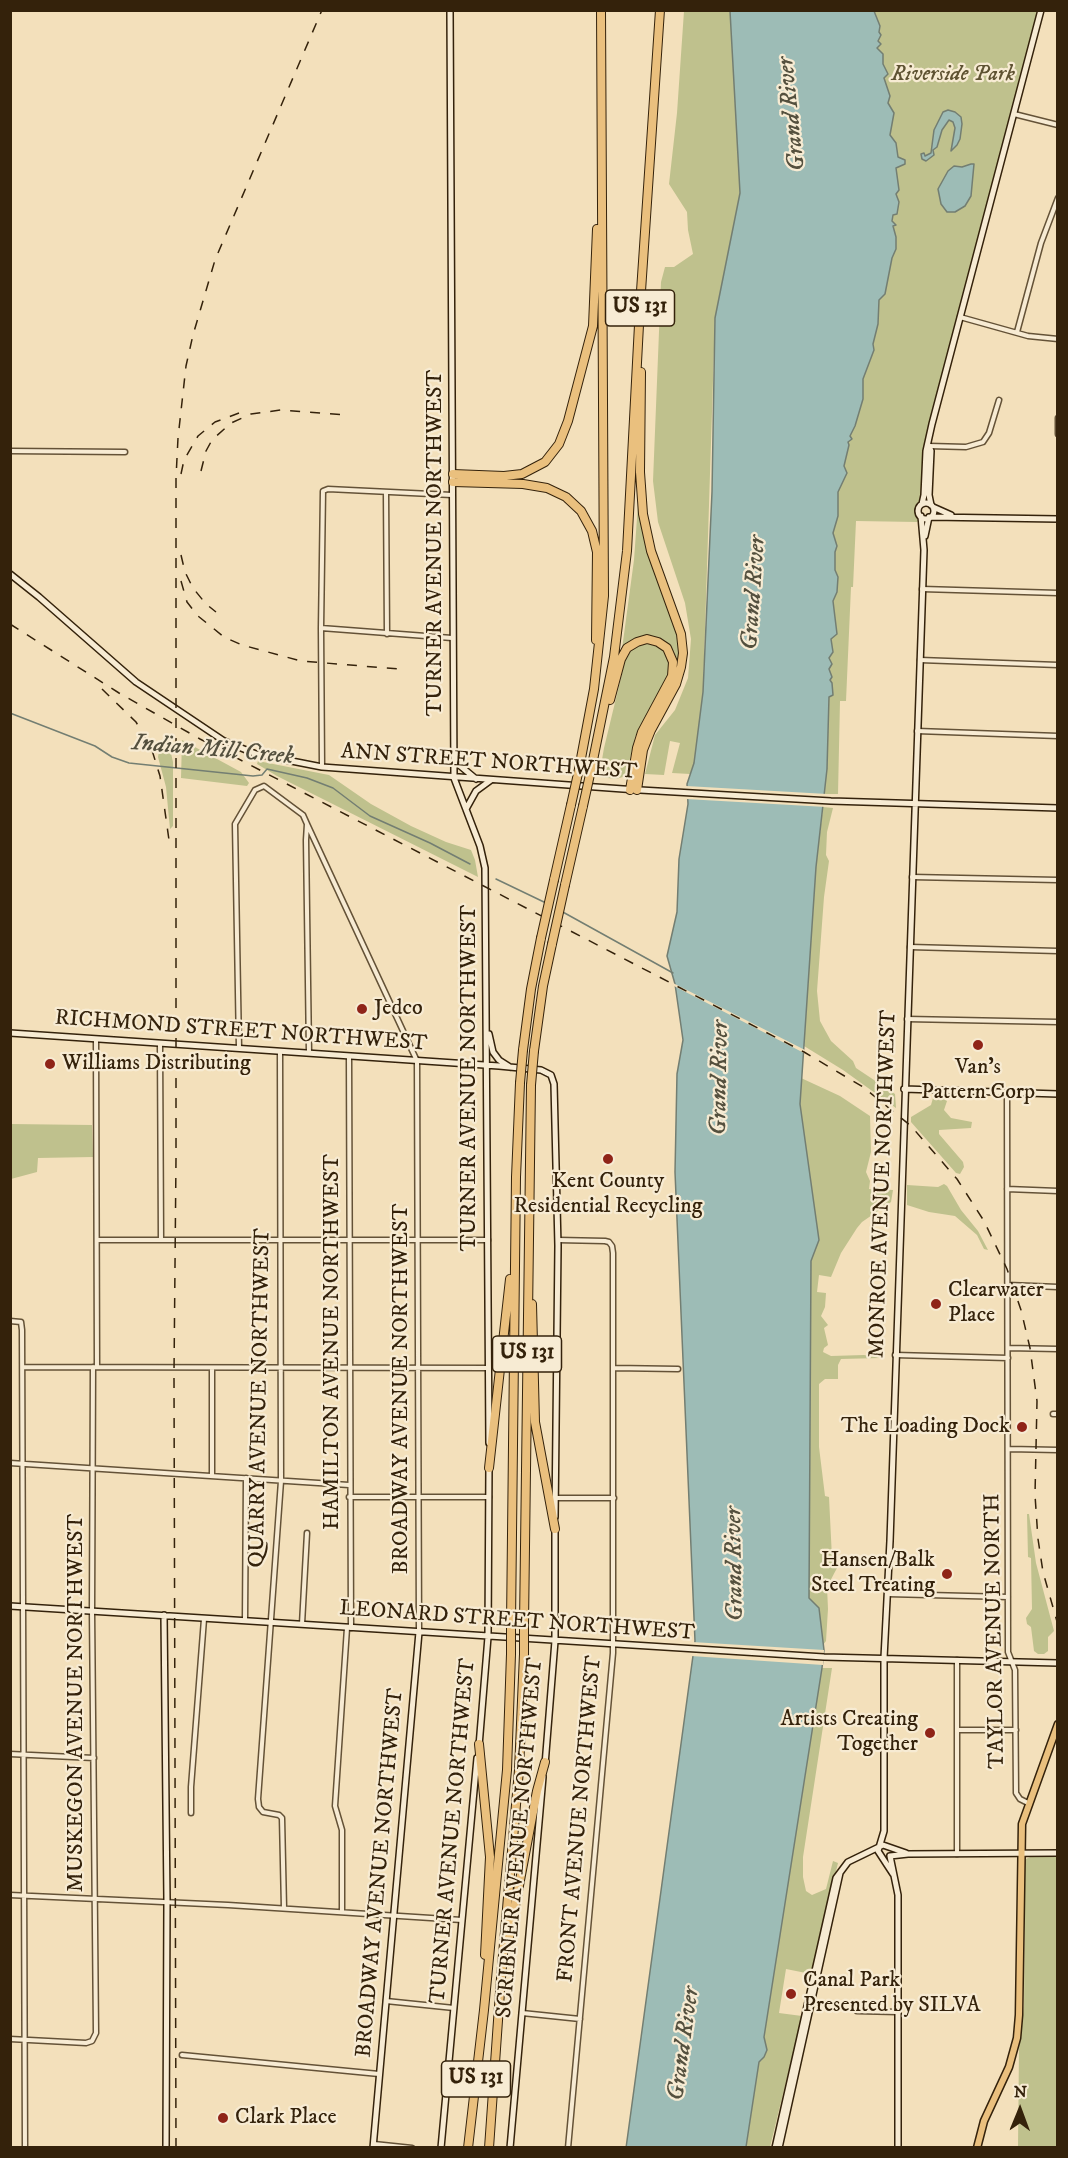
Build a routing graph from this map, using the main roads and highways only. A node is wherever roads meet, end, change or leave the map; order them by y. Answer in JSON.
{"nodes":[{"id":1,"x":450,"y":10,"type":"edge"},
{"id":2,"x":601,"y":10,"type":"edge"},
{"id":3,"x":660,"y":10,"type":"edge"},
{"id":4,"x":1041,"y":10,"type":"edge"},
{"id":5,"x":602,"y":147,"type":"junction"},
{"id":6,"x":639,"y":333,"type":"junction"},
{"id":7,"x":453,"y":478,"type":"junction"},
{"id":8,"x":927,"y":487,"type":"junction"},
{"id":9,"x":922,"y":504,"type":"junction"},
{"id":10,"x":932,"y":506,"type":"junction"},
{"id":11,"x":921,"y":516,"type":"junction"},
{"id":12,"x":956,"y":516,"type":"junction"},
{"id":13,"x":930,"y":517,"type":"junction"},
{"id":14,"x":1058,"y":519,"type":"edge"},
{"id":15,"x":924,"y":541,"type":"junction"},
{"id":16,"x":10,"y":574,"type":"edge"},
{"id":17,"x":594,"y":689,"type":"junction"},
{"id":18,"x":598,"y":736,"type":"junction"},
{"id":19,"x":454,"y":756,"type":"junction"},
{"id":20,"x":454,"y":778,"type":"junction"},
{"id":21,"x":476,"y":779,"type":"junction"},
{"id":22,"x":491,"y":780,"type":"junction"},
{"id":23,"x":634,"y":790,"type":"junction"},
{"id":24,"x":915,"y":804,"type":"junction"},
{"id":25,"x":1058,"y":808,"type":"edge"},
{"id":26,"x":466,"y":809,"type":"junction"},
{"id":27,"x":486,"y":1014,"type":"junction"},
{"id":28,"x":10,"y":1033,"type":"edge"},
{"id":29,"x":487,"y":1065,"type":"junction"},
{"id":30,"x":511,"y":1067,"type":"junction"},
{"id":31,"x":541,"y":1070,"type":"joint"},
{"id":32,"x":904,"y":1089,"type":"junction"},
{"id":33,"x":1058,"y":1094,"type":"edge"},
{"id":34,"x":515,"y":1229,"type":"junction"},
{"id":35,"x":528,"y":1275,"type":"junction"},
{"id":36,"x":489,"y":1468,"type":"junction"},
{"id":37,"x":555,"y":1529,"type":"junction"},
{"id":38,"x":10,"y":1606,"type":"edge"},
{"id":39,"x":164,"y":1616,"type":"junction"},
{"id":40,"x":419,"y":1632,"type":"junction"},
{"id":41,"x":488,"y":1636,"type":"junction"},
{"id":42,"x":555,"y":1641,"type":"junction"},
{"id":43,"x":884,"y":1658,"type":"junction"},
{"id":44,"x":1058,"y":1663,"type":"edge"},
{"id":45,"x":1058,"y":1724,"type":"edge"},
{"id":46,"x":479,"y":1744,"type":"junction"},
{"id":47,"x":545,"y":1762,"type":"junction"},
{"id":48,"x":884,"y":1830,"type":"junction"},
{"id":49,"x":880,"y":1847,"type":"junction"},
{"id":50,"x":891,"y":1847,"type":"junction"},
{"id":51,"x":1058,"y":1853,"type":"edge"},
{"id":52,"x":908,"y":1854,"type":"junction"},
{"id":53,"x":1021,"y":1854,"type":"junction"},
{"id":54,"x":863,"y":1856,"type":"junction"},
{"id":55,"x":890,"y":1856,"type":"junction"},
{"id":56,"x":882,"y":1858,"type":"junction"},
{"id":57,"x":893,"y":1874,"type":"junction"},
{"id":58,"x":501,"y":1978,"type":"junction"},
{"id":59,"x":484,"y":2010,"type":"junction"},
{"id":60,"x":374,"y":2146,"type":"edge"},
{"id":61,"x":166,"y":2148,"type":"edge"},
{"id":62,"x":441,"y":2148,"type":"edge"},
{"id":63,"x":468,"y":2148,"type":"edge"},
{"id":64,"x":489,"y":2148,"type":"edge"},
{"id":65,"x":510,"y":2148,"type":"edge"},
{"id":66,"x":777,"y":2148,"type":"edge"},
{"id":67,"x":898,"y":2148,"type":"edge"},
{"id":68,"x":977,"y":2148,"type":"edge"}],
"edges":[{"from":1,"to":7,"type":"main road","name":"TURNER AVENUE NORTHWEST"},
{"from":2,"to":5,"type":"highway","number":"US 131"},
{"from":3,"to":6,"type":"highway","number":"US 131"},
{"from":4,"to":8,"type":"main road"},
{"from":5,"to":7,"type":"highway"},
{"from":5,"to":17,"type":"highway","number":"US 131"},
{"from":6,"to":18,"type":"highway","number":"US 131"},
{"from":6,"to":23,"type":"highway"},
{"from":7,"to":17,"type":"highway"},
{"from":7,"to":19,"type":"main road","name":"TURNER AVENUE NORTHWEST"},
{"from":8,"to":9,"type":"main road"},
{"from":8,"to":10,"type":"main road"},
{"from":9,"to":10,"type":"main road"},
{"from":9,"to":11,"type":"main road"},
{"from":10,"to":12,"type":"main road"},
{"from":10,"to":13,"type":"main road"},
{"from":11,"to":13,"type":"main road"},
{"from":11,"to":15,"type":"main road","name":"MONROE AVENUE NORTHWEST"},
{"from":12,"to":13,"type":"main road"},
{"from":12,"to":14,"type":"main road"},
{"from":13,"to":15,"type":"main road","name":"MONROE AVENUE NORTHWEST"},
{"from":15,"to":24,"type":"main road","name":"MONROE AVENUE NORTHWEST"},
{"from":16,"to":20,"type":"main road","name":"ANN STREET NORTHWEST"},
{"from":17,"to":34,"type":"highway","number":"US 131","bridge":true},
{"from":18,"to":23,"type":"highway"},
{"from":18,"to":35,"type":"highway","number":"US 131","bridge":true},
{"from":19,"to":20,"type":"main road","name":"TURNER AVENUE NORTHWEST"},
{"from":19,"to":21,"type":"main road"},
{"from":20,"to":21,"type":"main road","name":"ANN STREET NORTHWEST"},
{"from":20,"to":26,"type":"main road","name":"TURNER AVENUE NORTHWEST"},
{"from":21,"to":22,"type":"main road","name":"ANN STREET NORTHWEST"},
{"from":22,"to":23,"type":"main road","name":"ANN STREET NORTHWEST"},
{"from":22,"to":26,"type":"main road"},
{"from":23,"to":24,"type":"main road","name":"ANN STREET NORTHWEST"},
{"from":24,"to":25,"type":"main road","name":"ANN STREET NORTHWEST"},
{"from":24,"to":32,"type":"main road","name":"MONROE AVENUE NORTHWEST"},
{"from":26,"to":27,"type":"main road","name":"TURNER AVENUE NORTHWEST"},
{"from":27,"to":29,"type":"main road","name":"TURNER AVENUE NORTHWEST"},
{"from":27,"to":30,"type":"main road"},
{"from":28,"to":29,"type":"main road","name":"RICHMOND STREET NORTHWEST"},
{"from":29,"to":30,"type":"main road","name":"RICHMOND STREET NORTHWEST"},
{"from":29,"to":36,"type":"main road","name":"TURNER AVENUE NORTHWEST"},
{"from":30,"to":31,"type":"main road","name":"RICHMOND STREET NORTHWEST"},
{"from":31,"to":37,"type":"main road","name":"SCRIBNER AVENUE NORTHWEST"},
{"from":32,"to":33,"type":"main road"},
{"from":32,"to":43,"type":"main road","name":"MONROE AVENUE NORTHWEST"},
{"from":34,"to":36,"type":"highway"},
{"from":34,"to":59,"type":"highway","number":"US 131","bridge":true},
{"from":35,"to":37,"type":"highway"},
{"from":35,"to":58,"type":"highway","number":"US 131","bridge":true},
{"from":36,"to":41,"type":"main road","name":"TURNER AVENUE NORTHWEST"},
{"from":37,"to":42,"type":"main road","name":"SCRIBNER AVENUE NORTHWEST"},
{"from":38,"to":39,"type":"main road","name":"LEONARD STREET NORTHWEST"},
{"from":39,"to":40,"type":"main road","name":"LEONARD STREET NORTHWEST"},
{"from":39,"to":61,"type":"main road"},
{"from":40,"to":41,"type":"main road","name":"LEONARD STREET NORTHWEST"},
{"from":40,"to":60,"type":"main road","name":"BROADWAY AVENUE NORTHWEST"},
{"from":41,"to":42,"type":"main road","name":"LEONARD STREET NORTHWEST"},
{"from":41,"to":46,"type":"main road","name":"TURNER AVENUE NORTHWEST"},
{"from":42,"to":43,"type":"main road","name":"LEONARD STREET NORTHWEST"},
{"from":42,"to":47,"type":"main road","name":"SCRIBNER AVENUE NORTHWEST"},
{"from":43,"to":44,"type":"main road","name":"LEONARD STREET NORTHWEST"},
{"from":43,"to":48,"type":"main road","name":"MONROE AVENUE NORTHWEST"},
{"from":45,"to":53,"type":"main road"},
{"from":46,"to":59,"type":"highway"},
{"from":46,"to":62,"type":"main road","name":"TURNER AVENUE NORTHWEST"},
{"from":47,"to":58,"type":"highway"},
{"from":47,"to":65,"type":"main road","name":"SCRIBNER AVENUE NORTHWEST"},
{"from":48,"to":49,"type":"main road","name":"MONROE AVENUE NORTHWEST"},
{"from":48,"to":50,"type":"main road","name":"MONROE AVENUE NORTHWEST"},
{"from":49,"to":50,"type":"main road"},
{"from":49,"to":54,"type":"main road"},
{"from":49,"to":56,"type":"main road"},
{"from":50,"to":52,"type":"main road"},
{"from":50,"to":55,"type":"main road","name":"MONROE AVENUE NORTHWEST"},
{"from":51,"to":53,"type":"main road"},
{"from":52,"to":53,"type":"main road"},
{"from":52,"to":55,"type":"main road"},
{"from":53,"to":68,"type":"main road"},
{"from":54,"to":56,"type":"main road"},
{"from":54,"to":66,"type":"main road"},
{"from":55,"to":56,"type":"main road"},
{"from":55,"to":57,"type":"main road","name":"MONROE AVENUE NORTHWEST"},
{"from":56,"to":57,"type":"main road"},
{"from":57,"to":67,"type":"main road","name":"MONROE AVENUE NORTHWEST"},
{"from":58,"to":64,"type":"highway","number":"US 131"},
{"from":59,"to":63,"type":"highway","number":"US 131"}]}
